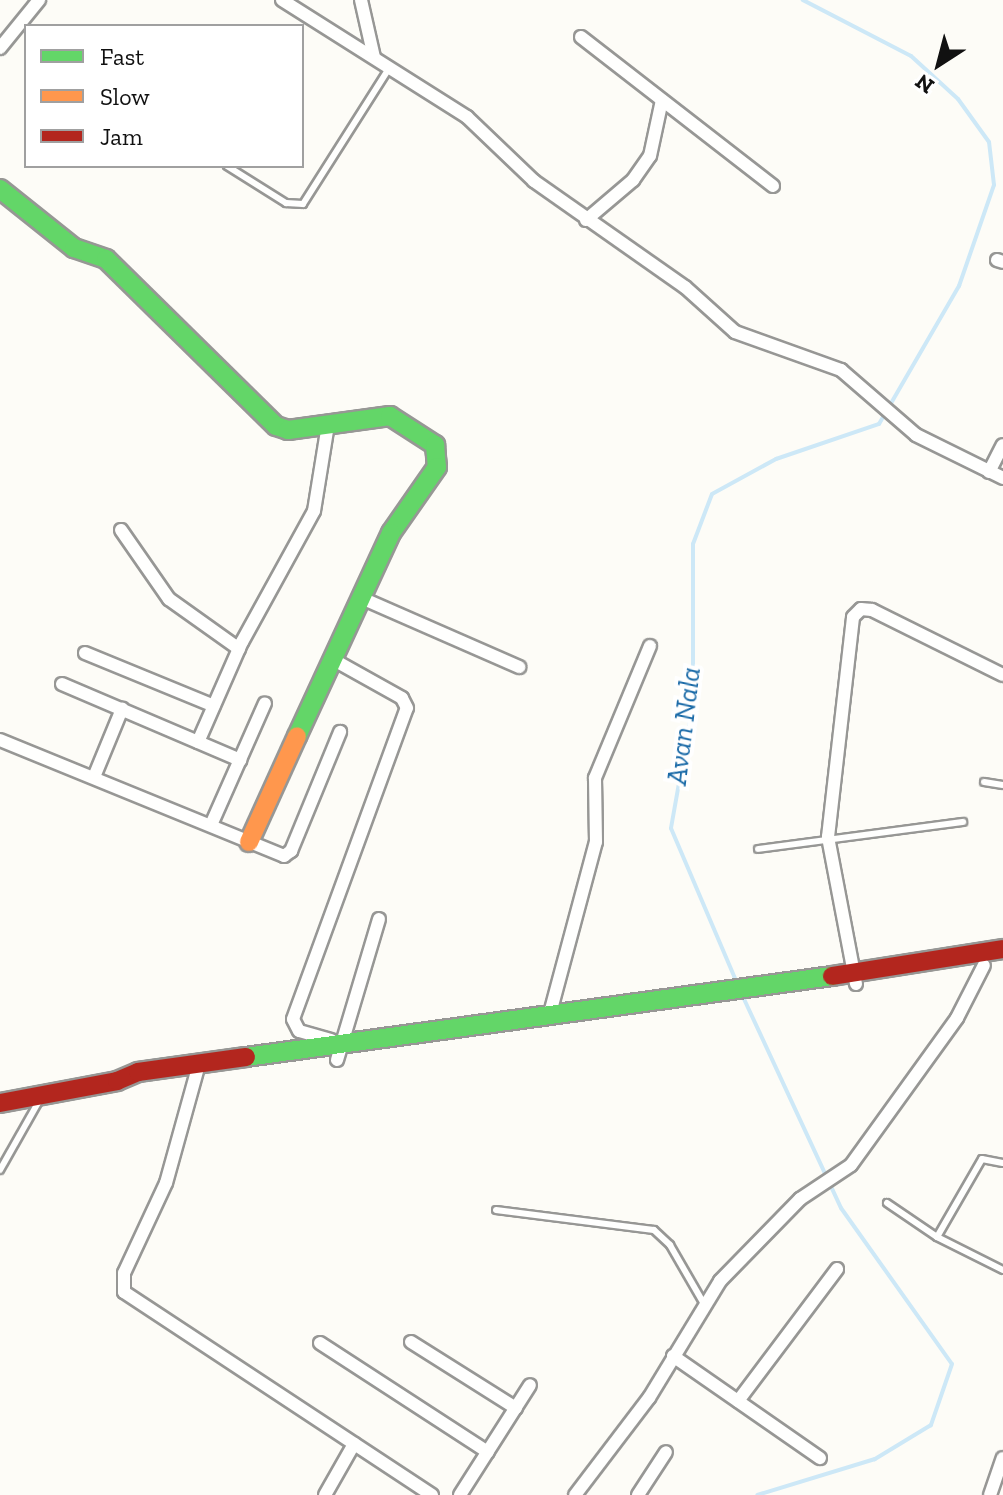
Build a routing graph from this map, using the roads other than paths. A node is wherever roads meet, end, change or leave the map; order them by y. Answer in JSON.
{"nodes":[{"id":1,"x":39,"y":0,"type":"edge"},
{"id":2,"x":282,"y":0,"type":"edge"},
{"id":3,"x":361,"y":0,"type":"edge"},
{"id":4,"x":581,"y":37,"type":"dead end"},
{"id":5,"x":0,"y":48,"type":"edge"},
{"id":6,"x":374,"y":57,"type":"junction"},
{"id":7,"x":390,"y":67,"type":"junction"},
{"id":8,"x":662,"y":100,"type":"junction"},
{"id":9,"x":230,"y":168,"type":"edge"},
{"id":10,"x":773,"y":186,"type":"dead end"},
{"id":11,"x":0,"y":189,"type":"edge"},
{"id":12,"x":586,"y":220,"type":"junction"},
{"id":13,"x":328,"y":425,"type":"junction"},
{"id":14,"x":1003,"y":445,"type":"edge"},
{"id":15,"x":989,"y":472,"type":"junction"},
{"id":16,"x":1003,"y":478,"type":"edge"},
{"id":17,"x":121,"y":530,"type":"dead end"},
{"id":18,"x":359,"y":597,"type":"junction"},
{"id":19,"x":650,"y":646,"type":"dead end"},
{"id":20,"x":239,"y":649,"type":"junction"},
{"id":21,"x":85,"y":653,"type":"dead end"},
{"id":22,"x":334,"y":660,"type":"junction"},
{"id":23,"x":519,"y":667,"type":"dead end"},
{"id":24,"x":1003,"y":675,"type":"edge"},
{"id":25,"x":62,"y":684,"type":"dead end"},
{"id":26,"x":265,"y":703,"type":"dead end"},
{"id":27,"x":214,"y":706,"type":"junction"},
{"id":28,"x":122,"y":709,"type":"junction"},
{"id":29,"x":340,"y":732,"type":"dead end"},
{"id":30,"x":0,"y":740,"type":"edge"},
{"id":31,"x":198,"y":742,"type":"junction"},
{"id":32,"x":240,"y":760,"type":"junction"},
{"id":33,"x":94,"y":777,"type":"junction"},
{"id":34,"x":984,"y":782,"type":"dead end"},
{"id":35,"x":1003,"y":785,"type":"edge"},
{"id":36,"x":963,"y":822,"type":"dead end"},
{"id":37,"x":211,"y":825,"type":"junction"},
{"id":38,"x":828,"y":841,"type":"junction"},
{"id":39,"x":249,"y":842,"type":"junction"},
{"id":40,"x":758,"y":849,"type":"dead end"},
{"id":41,"x":379,"y":919,"type":"dead end"},
{"id":42,"x":1003,"y":949,"type":"edge"},
{"id":43,"x":1003,"y":962,"type":"edge"},
{"id":44,"x":984,"y":965,"type":"junction"},
{"id":45,"x":854,"y":978,"type":"junction"},
{"id":46,"x":698,"y":1001,"type":"junction"},
{"id":47,"x":549,"y":1017,"type":"junction"},
{"id":48,"x":339,"y":1049,"type":"junction"},
{"id":49,"x":197,"y":1071,"type":"junction"},
{"id":50,"x":40,"y":1097,"type":"junction"},
{"id":51,"x":0,"y":1103,"type":"edge"},
{"id":52,"x":1003,"y":1163,"type":"edge"},
{"id":53,"x":0,"y":1170,"type":"edge"},
{"id":54,"x":887,"y":1203,"type":"dead end"},
{"id":55,"x":496,"y":1210,"type":"dead end"},
{"id":56,"x":937,"y":1237,"type":"junction"},
{"id":57,"x":837,"y":1269,"type":"dead end"},
{"id":58,"x":1003,"y":1270,"type":"edge"},
{"id":59,"x":704,"y":1304,"type":"junction"},
{"id":60,"x":411,"y":1342,"type":"dead end"},
{"id":61,"x":320,"y":1343,"type":"dead end"},
{"id":62,"x":673,"y":1356,"type":"junction"},
{"id":63,"x":530,"y":1385,"type":"dead end"},
{"id":64,"x":738,"y":1401,"type":"junction"},
{"id":65,"x":516,"y":1408,"type":"junction"},
{"id":66,"x":354,"y":1444,"type":"junction"},
{"id":67,"x":488,"y":1452,"type":"junction"},
{"id":68,"x":666,"y":1452,"type":"dead end"},
{"id":69,"x":820,"y":1458,"type":"dead end"},
{"id":70,"x":1003,"y":1458,"type":"edge"},
{"id":71,"x":1000,"y":1477,"type":"edge"},
{"id":72,"x":325,"y":1495,"type":"edge"},
{"id":73,"x":432,"y":1495,"type":"edge"},
{"id":74,"x":460,"y":1495,"type":"edge"},
{"id":75,"x":575,"y":1495,"type":"edge"},
{"id":76,"x":638,"y":1495,"type":"edge"},
{"id":77,"x":990,"y":1495,"type":"edge"}],
"edges":[{"from":1,"to":5,"type":"street"},
{"from":2,"to":6,"type":"street"},
{"from":3,"to":6,"type":"street"},
{"from":4,"to":8,"type":"street"},
{"from":6,"to":7,"type":"street"},
{"from":7,"to":9,"type":"lane"},
{"from":7,"to":12,"type":"street"},
{"from":8,"to":10,"type":"street"},
{"from":8,"to":12,"type":"street"},
{"from":11,"to":13,"type":"main road"},
{"from":12,"to":15,"type":"street"},
{"from":13,"to":18,"type":"main road"},
{"from":13,"to":20,"type":"street"},
{"from":14,"to":15,"type":"street"},
{"from":15,"to":16,"type":"street"},
{"from":17,"to":20,"type":"street"},
{"from":18,"to":22,"type":"main road"},
{"from":18,"to":23,"type":"street"},
{"from":19,"to":47,"type":"street"},
{"from":20,"to":27,"type":"street"},
{"from":21,"to":27,"type":"street"},
{"from":22,"to":39,"type":"main road"},
{"from":22,"to":48,"type":"street"},
{"from":24,"to":38,"type":"street"},
{"from":25,"to":28,"type":"street"},
{"from":26,"to":32,"type":"street"},
{"from":27,"to":31,"type":"street"},
{"from":28,"to":31,"type":"street"},
{"from":28,"to":33,"type":"street"},
{"from":29,"to":39,"type":"street"},
{"from":30,"to":33,"type":"street"},
{"from":31,"to":32,"type":"street"},
{"from":32,"to":37,"type":"street"},
{"from":33,"to":37,"type":"street"},
{"from":34,"to":35,"type":"lane"},
{"from":36,"to":38,"type":"lane"},
{"from":37,"to":39,"type":"street"},
{"from":38,"to":40,"type":"lane"},
{"from":38,"to":45,"type":"street"},
{"from":41,"to":48,"type":"street"},
{"from":42,"to":45,"type":"main road"},
{"from":43,"to":44,"type":"main road"},
{"from":44,"to":45,"type":"main road"},
{"from":44,"to":59,"type":"street"},
{"from":45,"to":46,"type":"main road"},
{"from":46,"to":47,"type":"main road"},
{"from":46,"to":48,"type":"main road"},
{"from":47,"to":48,"type":"main road"},
{"from":48,"to":49,"type":"main road"},
{"from":49,"to":50,"type":"main road"},
{"from":49,"to":66,"type":"street"},
{"from":50,"to":51,"type":"main road"},
{"from":50,"to":53,"type":"lane"},
{"from":52,"to":56,"type":"lane"},
{"from":54,"to":56,"type":"lane"},
{"from":55,"to":59,"type":"lane"},
{"from":56,"to":58,"type":"lane"},
{"from":57,"to":64,"type":"street"},
{"from":59,"to":62,"type":"street"},
{"from":60,"to":65,"type":"street"},
{"from":61,"to":67,"type":"street"},
{"from":62,"to":64,"type":"street"},
{"from":62,"to":75,"type":"street"},
{"from":63,"to":65,"type":"street"},
{"from":64,"to":69,"type":"street"},
{"from":65,"to":67,"type":"street"},
{"from":66,"to":72,"type":"street"},
{"from":66,"to":73,"type":"street"},
{"from":67,"to":74,"type":"street"},
{"from":68,"to":76,"type":"street"},
{"from":70,"to":71,"type":"street"},
{"from":71,"to":77,"type":"street"}]}
